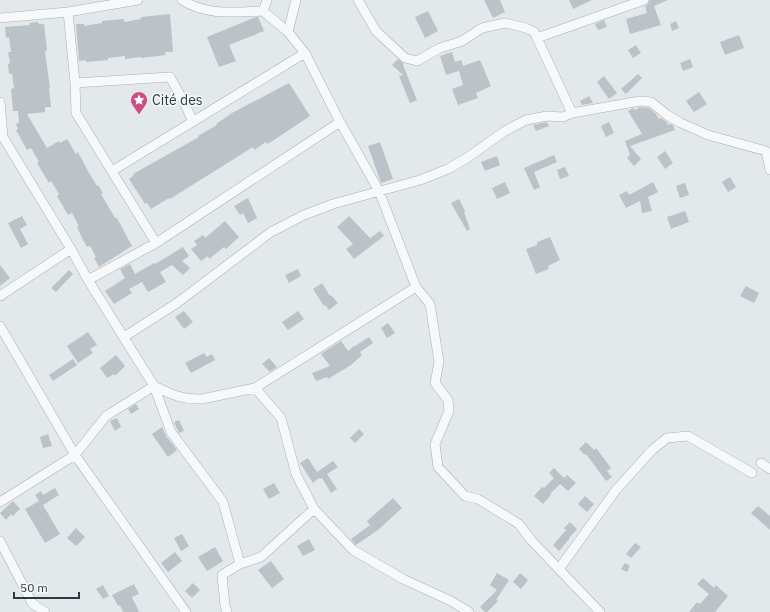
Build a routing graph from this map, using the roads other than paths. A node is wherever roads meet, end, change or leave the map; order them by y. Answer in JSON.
{"nodes":[{"id":1,"x":138,"y":0,"type":"edge"},
{"id":2,"x":182,"y":0,"type":"edge"},
{"id":3,"x":267,"y":0,"type":"edge"},
{"id":4,"x":296,"y":0,"type":"edge"},
{"id":5,"x":358,"y":0,"type":"edge"},
{"id":6,"x":644,"y":0,"type":"edge"},
{"id":7,"x":263,"y":11,"type":"junction"},
{"id":8,"x":68,"y":12,"type":"junction"},
{"id":9,"x":0,"y":18,"type":"edge"},
{"id":10,"x":288,"y":32,"type":"junction"},
{"id":11,"x":536,"y":38,"type":"junction"},
{"id":12,"x":305,"y":53,"type":"junction"},
{"id":13,"x":75,"y":83,"type":"junction"},
{"id":14,"x":0,"y":102,"type":"edge"},
{"id":15,"x":572,"y":113,"type":"junction"},
{"id":16,"x":193,"y":122,"type":"junction"},
{"id":17,"x":340,"y":122,"type":"junction"},
{"id":18,"x":770,"y":170,"type":"edge"},
{"id":19,"x":112,"y":171,"type":"junction"},
{"id":20,"x":379,"y":191,"type":"junction"},
{"id":21,"x":156,"y":243,"type":"junction"},
{"id":22,"x":71,"y":249,"type":"junction"},
{"id":23,"x":88,"y":280,"type":"junction"},
{"id":24,"x":416,"y":287,"type":"junction"},
{"id":25,"x":0,"y":296,"type":"edge"},
{"id":26,"x":0,"y":326,"type":"edge"},
{"id":27,"x":124,"y":337,"type":"junction"},
{"id":28,"x":154,"y":386,"type":"junction"},
{"id":29,"x":255,"y":388,"type":"junction"},
{"id":30,"x":75,"y":455,"type":"junction"},
{"id":31,"x":762,"y":463,"type":"dead end"},
{"id":32,"x":770,"y":469,"type":"edge"},
{"id":33,"x":752,"y":473,"type":"dead end"},
{"id":34,"x":0,"y":502,"type":"edge"},
{"id":35,"x":314,"y":509,"type":"junction"},
{"id":36,"x":0,"y":540,"type":"edge"},
{"id":37,"x":240,"y":564,"type":"junction"},
{"id":38,"x":559,"y":569,"type":"junction"},
{"id":39,"x":224,"y":610,"type":"edge"},
{"id":40,"x":45,"y":612,"type":"edge"},
{"id":41,"x":186,"y":612,"type":"edge"},
{"id":42,"x":469,"y":612,"type":"edge"},
{"id":43,"x":600,"y":612,"type":"edge"}],
"edges":[{"from":1,"to":8,"type":"street"},
{"from":2,"to":7,"type":"street"},
{"from":3,"to":7,"type":"street"},
{"from":4,"to":10,"type":"street"},
{"from":5,"to":11,"type":"street"},
{"from":6,"to":11,"type":"street"},
{"from":7,"to":10,"type":"street"},
{"from":8,"to":9,"type":"street"},
{"from":8,"to":13,"type":"street"},
{"from":10,"to":12,"type":"street"},
{"from":11,"to":15,"type":"street"},
{"from":12,"to":16,"type":"street"},
{"from":12,"to":17,"type":"street"},
{"from":13,"to":16,"type":"street"},
{"from":13,"to":19,"type":"street"},
{"from":14,"to":22,"type":"street"},
{"from":15,"to":18,"type":"street"},
{"from":15,"to":20,"type":"street"},
{"from":16,"to":19,"type":"street"},
{"from":17,"to":20,"type":"street"},
{"from":17,"to":21,"type":"street"},
{"from":19,"to":21,"type":"street"},
{"from":20,"to":24,"type":"street"},
{"from":20,"to":27,"type":"street"},
{"from":21,"to":23,"type":"street"},
{"from":22,"to":23,"type":"street"},
{"from":22,"to":25,"type":"street"},
{"from":23,"to":27,"type":"street"},
{"from":24,"to":29,"type":"street"},
{"from":24,"to":38,"type":"street"},
{"from":26,"to":30,"type":"street"},
{"from":27,"to":28,"type":"street"},
{"from":28,"to":29,"type":"street"},
{"from":28,"to":30,"type":"street"},
{"from":28,"to":37,"type":"street"},
{"from":29,"to":35,"type":"street"},
{"from":30,"to":34,"type":"street"},
{"from":30,"to":41,"type":"street"},
{"from":31,"to":32,"type":"street"},
{"from":33,"to":38,"type":"street"},
{"from":35,"to":37,"type":"street"},
{"from":35,"to":42,"type":"street"},
{"from":36,"to":40,"type":"street"},
{"from":37,"to":39,"type":"street"},
{"from":38,"to":43,"type":"street"}]}
